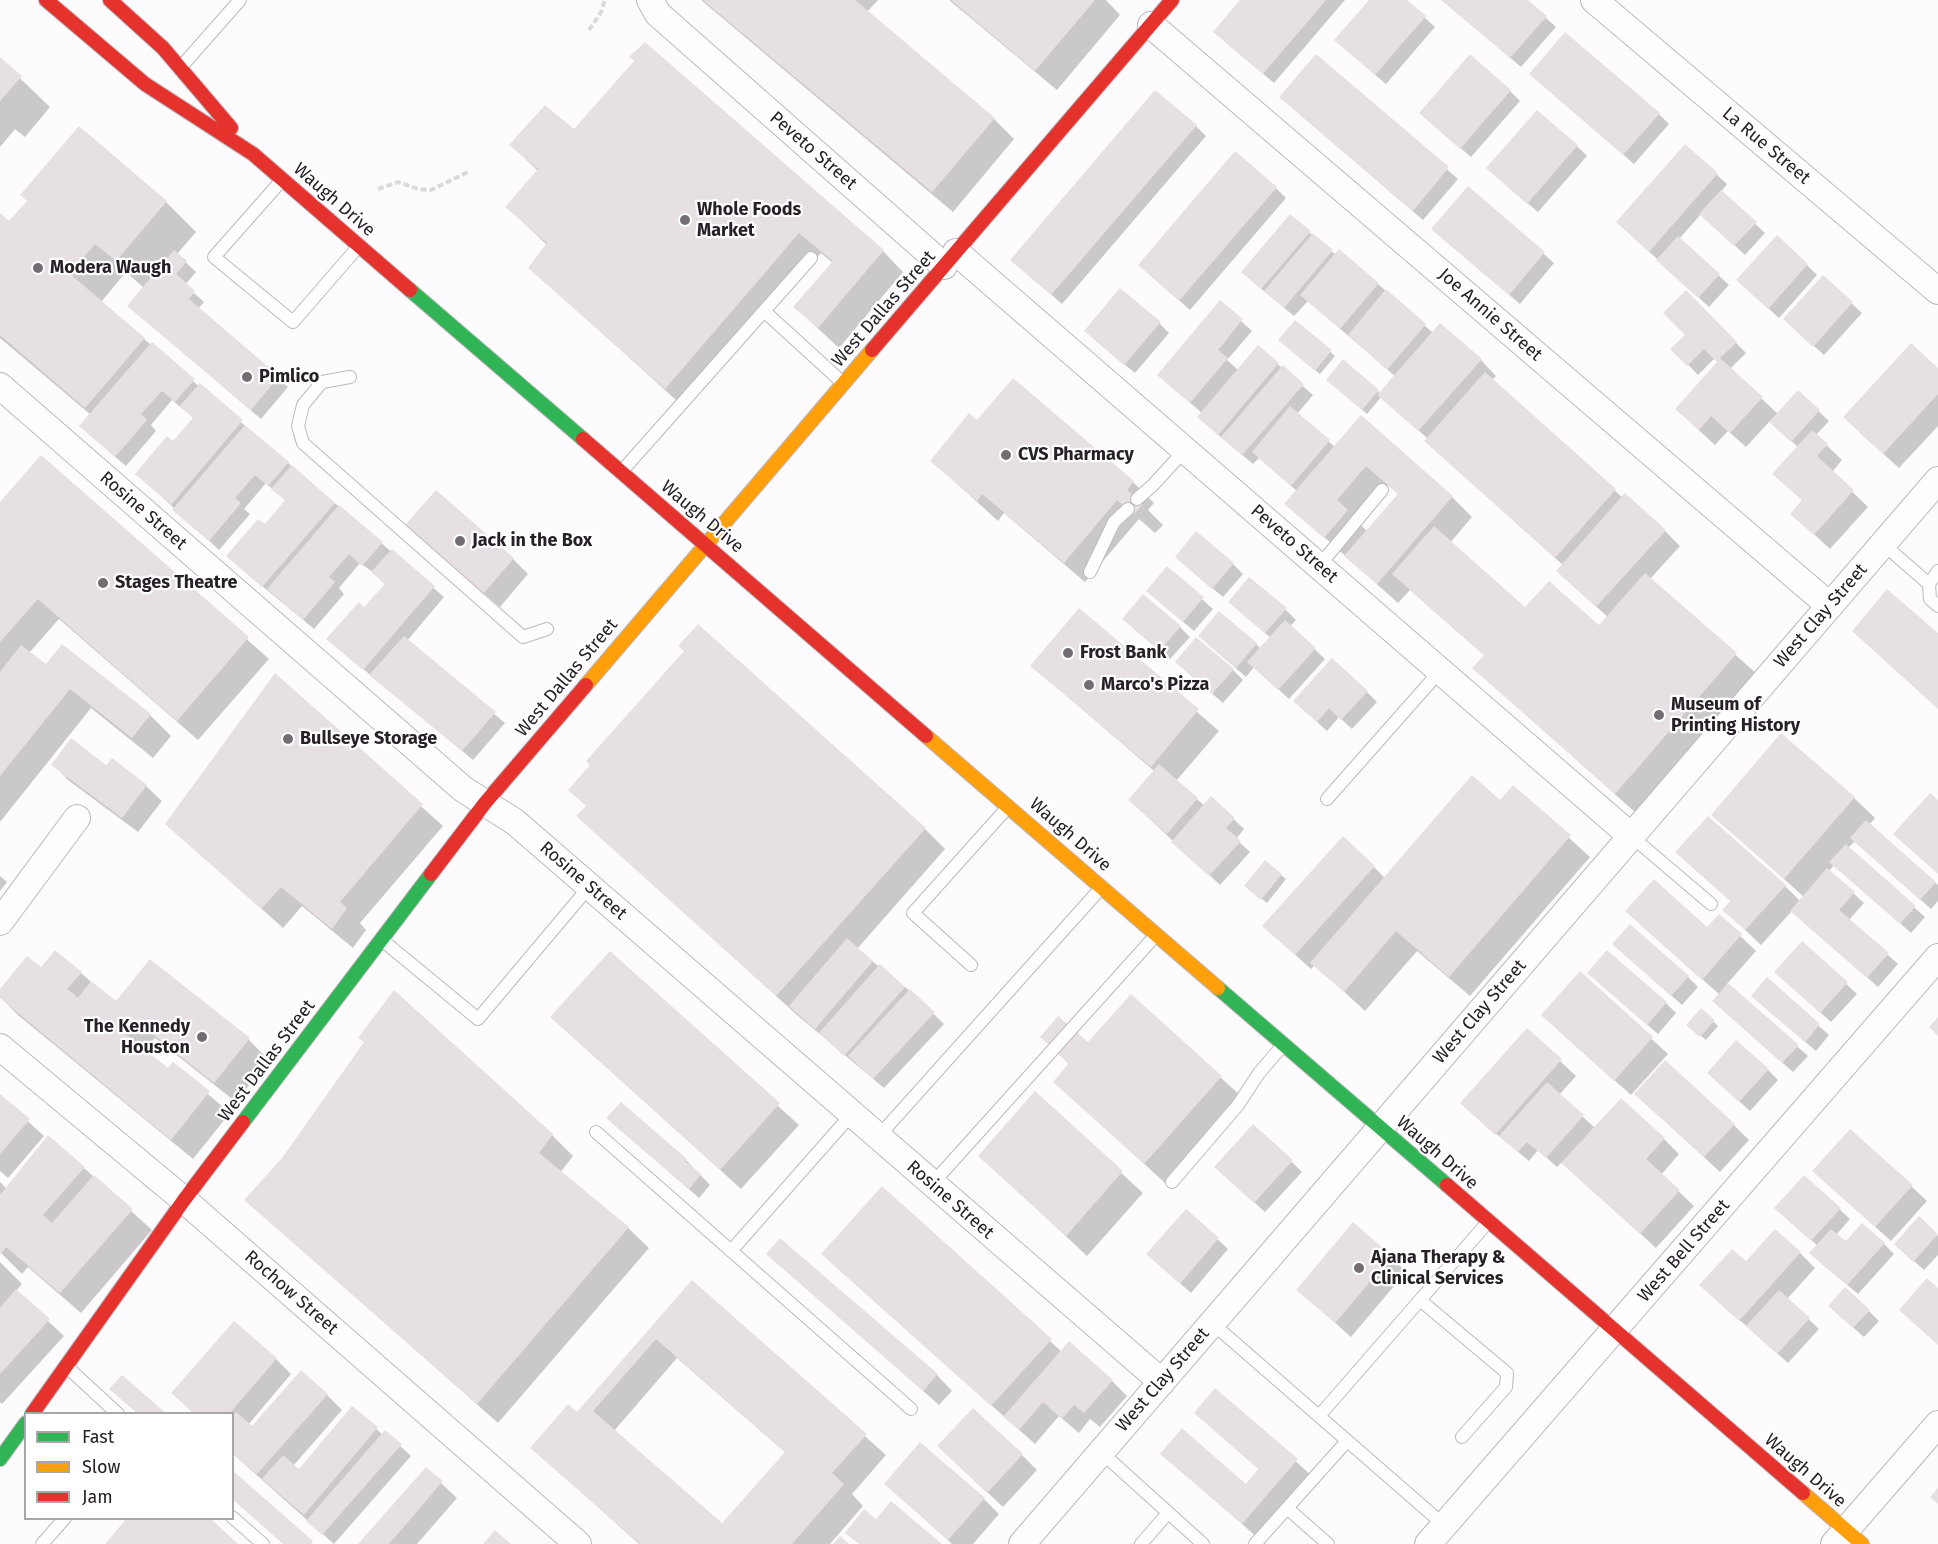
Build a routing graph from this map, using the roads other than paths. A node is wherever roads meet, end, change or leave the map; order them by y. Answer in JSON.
{"nodes":[{"id":1,"x":46,"y":0,"type":"edge"},
{"id":2,"x":110,"y":0,"type":"edge"},
{"id":3,"x":240,"y":0,"type":"edge"},
{"id":4,"x":650,"y":0,"type":"edge"},
{"id":5,"x":671,"y":0,"type":"edge"},
{"id":6,"x":1172,"y":0,"type":"edge"},
{"id":7,"x":1594,"y":0,"type":"edge"},
{"id":8,"x":1151,"y":25,"type":"junction"},
{"id":9,"x":682,"y":36,"type":"junction"},
{"id":10,"x":180,"y":68,"type":"junction"},
{"id":11,"x":253,"y":154,"type":"junction"},
{"id":12,"x":282,"y":179,"type":"junction"},
{"id":13,"x":360,"y":245,"type":"junction"},
{"id":14,"x":811,"y":258,"type":"dead end"},
{"id":15,"x":950,"y":259,"type":"junction"},
{"id":16,"x":1938,"y":291,"type":"edge"},
{"id":17,"x":764,"y":310,"type":"junction"},
{"id":18,"x":350,"y":377,"type":"dead end"},
{"id":19,"x":843,"y":384,"type":"junction"},
{"id":20,"x":0,"y":386,"type":"edge"},
{"id":21,"x":1185,"y":450,"type":"junction"},
{"id":22,"x":622,"y":471,"type":"junction"},
{"id":23,"x":1382,"y":489,"type":"dead end"},
{"id":24,"x":1933,"y":496,"type":"edge"},
{"id":25,"x":1137,"y":499,"type":"dead end"},
{"id":26,"x":1128,"y":509,"type":"dead end"},
{"id":27,"x":706,"y":544,"type":"junction"},
{"id":28,"x":1883,"y":544,"type":"junction"},
{"id":29,"x":1319,"y":566,"type":"junction"},
{"id":30,"x":1938,"y":571,"type":"edge"},
{"id":31,"x":1090,"y":572,"type":"dead end"},
{"id":32,"x":1929,"y":584,"type":"junction"},
{"id":33,"x":1830,"y":606,"type":"junction"},
{"id":34,"x":1938,"y":606,"type":"edge"},
{"id":35,"x":547,"y":629,"type":"dead end"},
{"id":36,"x":1440,"y":671,"type":"junction"},
{"id":37,"x":1327,"y":800,"type":"dead end"},
{"id":38,"x":485,"y":803,"type":"junction"},
{"id":39,"x":1008,"y":806,"type":"junction"},
{"id":40,"x":77,"y":818,"type":"dead end"},
{"id":41,"x":1631,"y":836,"type":"junction"},
{"id":42,"x":589,"y":887,"type":"junction"},
{"id":43,"x":1102,"y":887,"type":"junction"},
{"id":44,"x":1711,"y":904,"type":"dead end"},
{"id":45,"x":0,"y":922,"type":"edge"},
{"id":46,"x":1156,"y":934,"type":"junction"},
{"id":47,"x":381,"y":940,"type":"junction"},
{"id":48,"x":1938,"y":957,"type":"edge"},
{"id":49,"x":971,"y":965,"type":"dead end"},
{"id":50,"x":1283,"y":1044,"type":"junction"},
{"id":51,"x":0,"y":1047,"type":"edge"},
{"id":52,"x":851,"y":1115,"type":"junction"},
{"id":53,"x":1380,"y":1128,"type":"junction"},
{"id":54,"x":596,"y":1132,"type":"dead end"},
{"id":55,"x":878,"y":1137,"type":"junction"},
{"id":56,"x":1172,"y":1182,"type":"dead end"},
{"id":57,"x":932,"y":1184,"type":"junction"},
{"id":58,"x":184,"y":1200,"type":"junction"},
{"id":59,"x":1488,"y":1221,"type":"junction"},
{"id":60,"x":731,"y":1251,"type":"junction"},
{"id":61,"x":1420,"y":1300,"type":"junction"},
{"id":62,"x":1212,"y":1323,"type":"junction"},
{"id":63,"x":1615,"y":1330,"type":"junction"},
{"id":64,"x":66,"y":1366,"type":"junction"},
{"id":65,"x":1162,"y":1382,"type":"junction"},
{"id":66,"x":911,"y":1409,"type":"dead end"},
{"id":67,"x":33,"y":1412,"type":"edge"},
{"id":68,"x":117,"y":1412,"type":"edge"},
{"id":69,"x":1319,"y":1416,"type":"junction"},
{"id":70,"x":1938,"y":1424,"type":"edge"},
{"id":71,"x":24,"y":1426,"type":"edge"},
{"id":72,"x":1462,"y":1437,"type":"dead end"},
{"id":73,"x":1347,"y":1441,"type":"junction"},
{"id":74,"x":1101,"y":1452,"type":"junction"},
{"id":75,"x":0,"y":1459,"type":"edge"},
{"id":76,"x":1287,"y":1508,"type":"junction"},
{"id":77,"x":1168,"y":1513,"type":"junction"},
{"id":78,"x":234,"y":1519,"type":"edge"},
{"id":79,"x":63,"y":1520,"type":"edge"},
{"id":80,"x":1436,"y":1535,"type":"edge"},
{"id":81,"x":1848,"y":1539,"type":"edge"},
{"id":82,"x":42,"y":1544,"type":"edge"},
{"id":83,"x":263,"y":1544,"type":"edge"},
{"id":84,"x":578,"y":1544,"type":"edge"},
{"id":85,"x":1022,"y":1544,"type":"edge"},
{"id":86,"x":1141,"y":1544,"type":"edge"},
{"id":87,"x":1203,"y":1544,"type":"edge"},
{"id":88,"x":1255,"y":1544,"type":"edge"},
{"id":89,"x":1328,"y":1544,"type":"edge"}],
"edges":[{"from":1,"to":11,"type":"main road","name":"Waugh Drive"},
{"from":2,"to":10,"type":"main road","name":"Waugh Drive"},
{"from":3,"to":10,"type":"lane"},
{"from":4,"to":9,"type":"street","name":"Peveto Street"},
{"from":5,"to":9,"type":"street"},
{"from":6,"to":8,"type":"main road","name":"West Dallas Street"},
{"from":7,"to":16,"type":"street","name":"La Rue Street"},
{"from":8,"to":15,"type":"main road","name":"West Dallas Street"},
{"from":8,"to":33,"type":"street","name":"Joe Annie Street"},
{"from":9,"to":15,"type":"street","name":"Peveto Street"},
{"from":10,"to":11,"type":"main road","name":"Waugh Drive"},
{"from":11,"to":12,"type":"main road","name":"Waugh Drive"},
{"from":12,"to":13,"type":"main road","name":"Waugh Drive"},
{"from":12,"to":13,"type":"lane"},
{"from":13,"to":22,"type":"main road","name":"Waugh Drive"},
{"from":14,"to":17,"type":"lane"},
{"from":15,"to":19,"type":"main road","name":"West Dallas Street"},
{"from":15,"to":21,"type":"street","name":"Peveto Street"},
{"from":17,"to":19,"type":"lane"},
{"from":17,"to":22,"type":"lane"},
{"from":18,"to":35,"type":"lane"},
{"from":19,"to":27,"type":"main road","name":"West Dallas Street"},
{"from":20,"to":38,"type":"street","name":"Rosine Street"},
{"from":21,"to":25,"type":"lane"},
{"from":21,"to":29,"type":"street","name":"Peveto Street"},
{"from":22,"to":27,"type":"main road","name":"Waugh Drive"},
{"from":23,"to":29,"type":"lane"},
{"from":24,"to":28,"type":"street","name":"West Clay Street"},
{"from":26,"to":31,"type":"lane"},
{"from":27,"to":38,"type":"main road","name":"West Dallas Street"},
{"from":27,"to":39,"type":"main road","name":"Waugh Drive"},
{"from":28,"to":32,"type":"lane"},
{"from":28,"to":33,"type":"street","name":"West Clay Street"},
{"from":29,"to":36,"type":"street","name":"Peveto Street"},
{"from":30,"to":32,"type":"lane"},
{"from":32,"to":34,"type":"lane"},
{"from":33,"to":41,"type":"street","name":"West Clay Street"},
{"from":36,"to":37,"type":"lane"},
{"from":36,"to":41,"type":"street","name":"Peveto Street"},
{"from":38,"to":42,"type":"street","name":"Rosine Street"},
{"from":38,"to":47,"type":"main road","name":"West Dallas Street"},
{"from":39,"to":43,"type":"main road","name":"Waugh Drive"},
{"from":39,"to":49,"type":"lane"},
{"from":40,"to":45,"type":"street"},
{"from":41,"to":44,"type":"lane"},
{"from":41,"to":53,"type":"street","name":"West Clay Street"},
{"from":42,"to":47,"type":"lane"},
{"from":42,"to":52,"type":"street","name":"Rosine Street"},
{"from":43,"to":46,"type":"main road","name":"Waugh Drive"},
{"from":43,"to":55,"type":"lane"},
{"from":46,"to":50,"type":"main road","name":"Waugh Drive"},
{"from":46,"to":57,"type":"lane"},
{"from":47,"to":58,"type":"main road","name":"West Dallas Street"},
{"from":48,"to":63,"type":"street","name":"West Bell Street"},
{"from":50,"to":53,"type":"main road","name":"Waugh Drive"},
{"from":50,"to":56,"type":"lane"},
{"from":51,"to":58,"type":"street","name":"Rochow Street"},
{"from":52,"to":55,"type":"street","name":"Rosine Street"},
{"from":52,"to":60,"type":"lane"},
{"from":53,"to":59,"type":"main road","name":"Waugh Drive"},
{"from":53,"to":62,"type":"street","name":"West Clay Street"},
{"from":54,"to":60,"type":"lane"},
{"from":55,"to":57,"type":"street","name":"Rosine Street"},
{"from":57,"to":65,"type":"street","name":"Rosine Street"},
{"from":58,"to":64,"type":"main road","name":"West Dallas Street"},
{"from":58,"to":84,"type":"street","name":"Rochow Street"},
{"from":59,"to":61,"type":"lane"},
{"from":59,"to":63,"type":"main road","name":"Waugh Drive"},
{"from":60,"to":66,"type":"lane"},
{"from":61,"to":69,"type":"lane"},
{"from":61,"to":72,"type":"lane"},
{"from":62,"to":65,"type":"street","name":"West Clay Street"},
{"from":62,"to":69,"type":"lane"},
{"from":63,"to":80,"type":"street","name":"West Bell Street"},
{"from":63,"to":81,"type":"main road","name":"Waugh Drive"},
{"from":64,"to":67,"type":"main road","name":"West Dallas Street"},
{"from":64,"to":68,"type":"lane"},
{"from":65,"to":74,"type":"street","name":"West Clay Street"},
{"from":69,"to":73,"type":"lane"},
{"from":70,"to":81,"type":"street"},
{"from":71,"to":75,"type":"main road"},
{"from":73,"to":76,"type":"lane"},
{"from":73,"to":80,"type":"lane"},
{"from":74,"to":77,"type":"lane"},
{"from":74,"to":85,"type":"street","name":"West Clay Street"},
{"from":76,"to":88,"type":"lane"},
{"from":76,"to":89,"type":"lane"},
{"from":77,"to":86,"type":"lane"},
{"from":77,"to":87,"type":"lane"},
{"from":78,"to":83,"type":"lane"},
{"from":79,"to":82,"type":"lane"}]}
